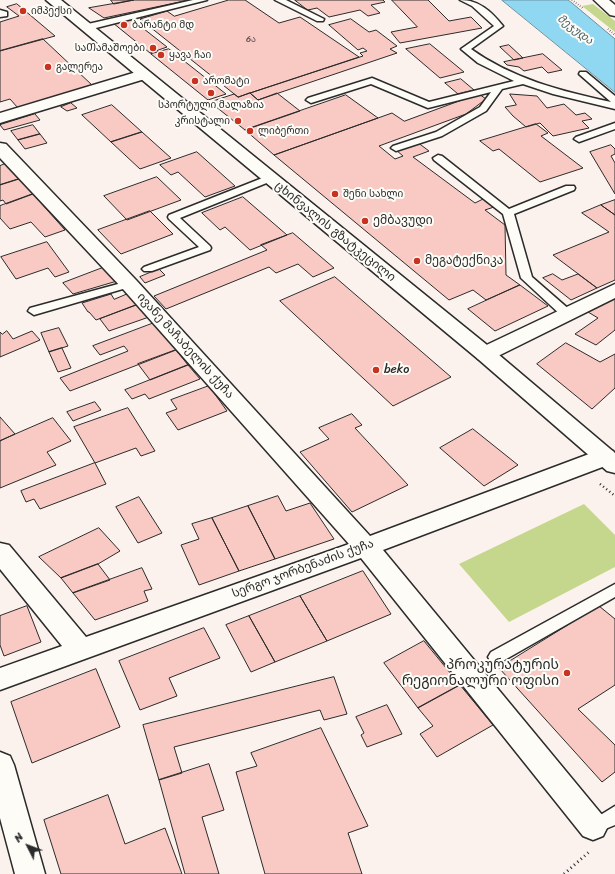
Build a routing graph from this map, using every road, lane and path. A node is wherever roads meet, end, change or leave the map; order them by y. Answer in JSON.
{"nodes":[{"id":1,"x":53,"y":0,"type":"edge"},
{"id":2,"x":202,"y":0,"type":"edge"},
{"id":3,"x":279,"y":0,"type":"edge"},
{"id":4,"x":464,"y":0,"type":"edge"},
{"id":5,"x":572,"y":0,"type":"edge"},
{"id":6,"x":601,"y":0,"type":"edge"},
{"id":7,"x":580,"y":6,"type":"dead end"},
{"id":8,"x":0,"y":12,"type":"edge"},
{"id":9,"x":615,"y":12,"type":"edge"},
{"id":10,"x":0,"y":16,"type":"edge"},
{"id":11,"x":320,"y":19,"type":"dead end"},
{"id":12,"x":88,"y":27,"type":"junction"},
{"id":13,"x":584,"y":74,"type":"dead end"},
{"id":14,"x":143,"y":75,"type":"junction"},
{"id":15,"x":523,"y":80,"type":"junction"},
{"id":16,"x":500,"y":86,"type":"junction"},
{"id":17,"x":311,"y":100,"type":"dead end"},
{"id":18,"x":615,"y":101,"type":"edge"},
{"id":19,"x":615,"y":106,"type":"edge"},
{"id":20,"x":0,"y":118,"type":"edge"},
{"id":21,"x":615,"y":126,"type":"edge"},
{"id":22,"x":579,"y":139,"type":"dead end"},
{"id":23,"x":0,"y":148,"type":"edge"},
{"id":24,"x":396,"y":148,"type":"dead end"},
{"id":25,"x":438,"y":158,"type":"dead end"},
{"id":26,"x":270,"y":178,"type":"junction"},
{"id":27,"x":570,"y":188,"type":"dead end"},
{"id":28,"x":508,"y":213,"type":"junction"},
{"id":29,"x":148,"y":269,"type":"dead end"},
{"id":30,"x":129,"y":284,"type":"junction"},
{"id":31,"x":615,"y":290,"type":"edge"},
{"id":32,"x":34,"y":311,"type":"dead end"},
{"id":33,"x":567,"y":314,"type":"junction"},
{"id":34,"x":485,"y":354,"type":"junction"},
{"id":35,"x":610,"y":461,"type":"edge"},
{"id":36,"x":366,"y":547,"type":"junction"},
{"id":37,"x":0,"y":552,"type":"edge"},
{"id":38,"x":615,"y":590,"type":"edge"},
{"id":39,"x":81,"y":650,"type":"junction"},
{"id":40,"x":496,"y":657,"type":"dead end"},
{"id":41,"x":0,"y":679,"type":"edge"},
{"id":42,"x":0,"y":765,"type":"edge"},
{"id":43,"x":604,"y":820,"type":"edge"},
{"id":44,"x":30,"y":874,"type":"edge"}],
"edges":[{"from":1,"to":12,"type":"street","name":"ცხინვალის გზატკეცილი"},
{"from":2,"to":12,"type":"lane"},
{"from":3,"to":11,"type":"lane"},
{"from":4,"to":15,"type":"lane"},
{"from":5,"to":7,"type":"path"},
{"from":6,"to":9,"type":"street"},
{"from":8,"to":10,"type":"lane"},
{"from":12,"to":14,"type":"street","name":"ცხინვალის გზატკეცილი"},
{"from":13,"to":18,"type":"lane"},
{"from":14,"to":20,"type":"street"},
{"from":14,"to":26,"type":"street","name":"ცხინვალის გზატკეცილი"},
{"from":15,"to":16,"type":"lane"},
{"from":15,"to":19,"type":"lane"},
{"from":16,"to":17,"type":"lane"},
{"from":16,"to":24,"type":"lane"},
{"from":21,"to":22,"type":"lane"},
{"from":23,"to":30,"type":"street","name":"ივანე მაჩაბელის ქუჩა"},
{"from":25,"to":28,"type":"lane"},
{"from":26,"to":29,"type":"lane"},
{"from":26,"to":34,"type":"street","name":"ცხინვალის გზატკეცილი"},
{"from":27,"to":28,"type":"lane"},
{"from":28,"to":33,"type":"lane"},
{"from":30,"to":32,"type":"lane"},
{"from":30,"to":36,"type":"street","name":"ივანე მაჩაბელის ქუჩა"},
{"from":31,"to":33,"type":"street"},
{"from":33,"to":34,"type":"street"},
{"from":34,"to":35,"type":"street","name":"ცხინვალის გზატკეცილი"},
{"from":35,"to":36,"type":"street","name":"სერგო ჯორბენაძის ქუჩა"},
{"from":36,"to":39,"type":"street","name":"სერგო ჯორბენაძის ქუჩა"},
{"from":36,"to":43,"type":"street","name":"ივანე მაჩაბელის ქუჩა"},
{"from":37,"to":39,"type":"street"},
{"from":38,"to":40,"type":"lane"},
{"from":39,"to":41,"type":"street","name":"სერგო ჯორბენაძის ქუჩა"},
{"from":42,"to":44,"type":"street"}]}
